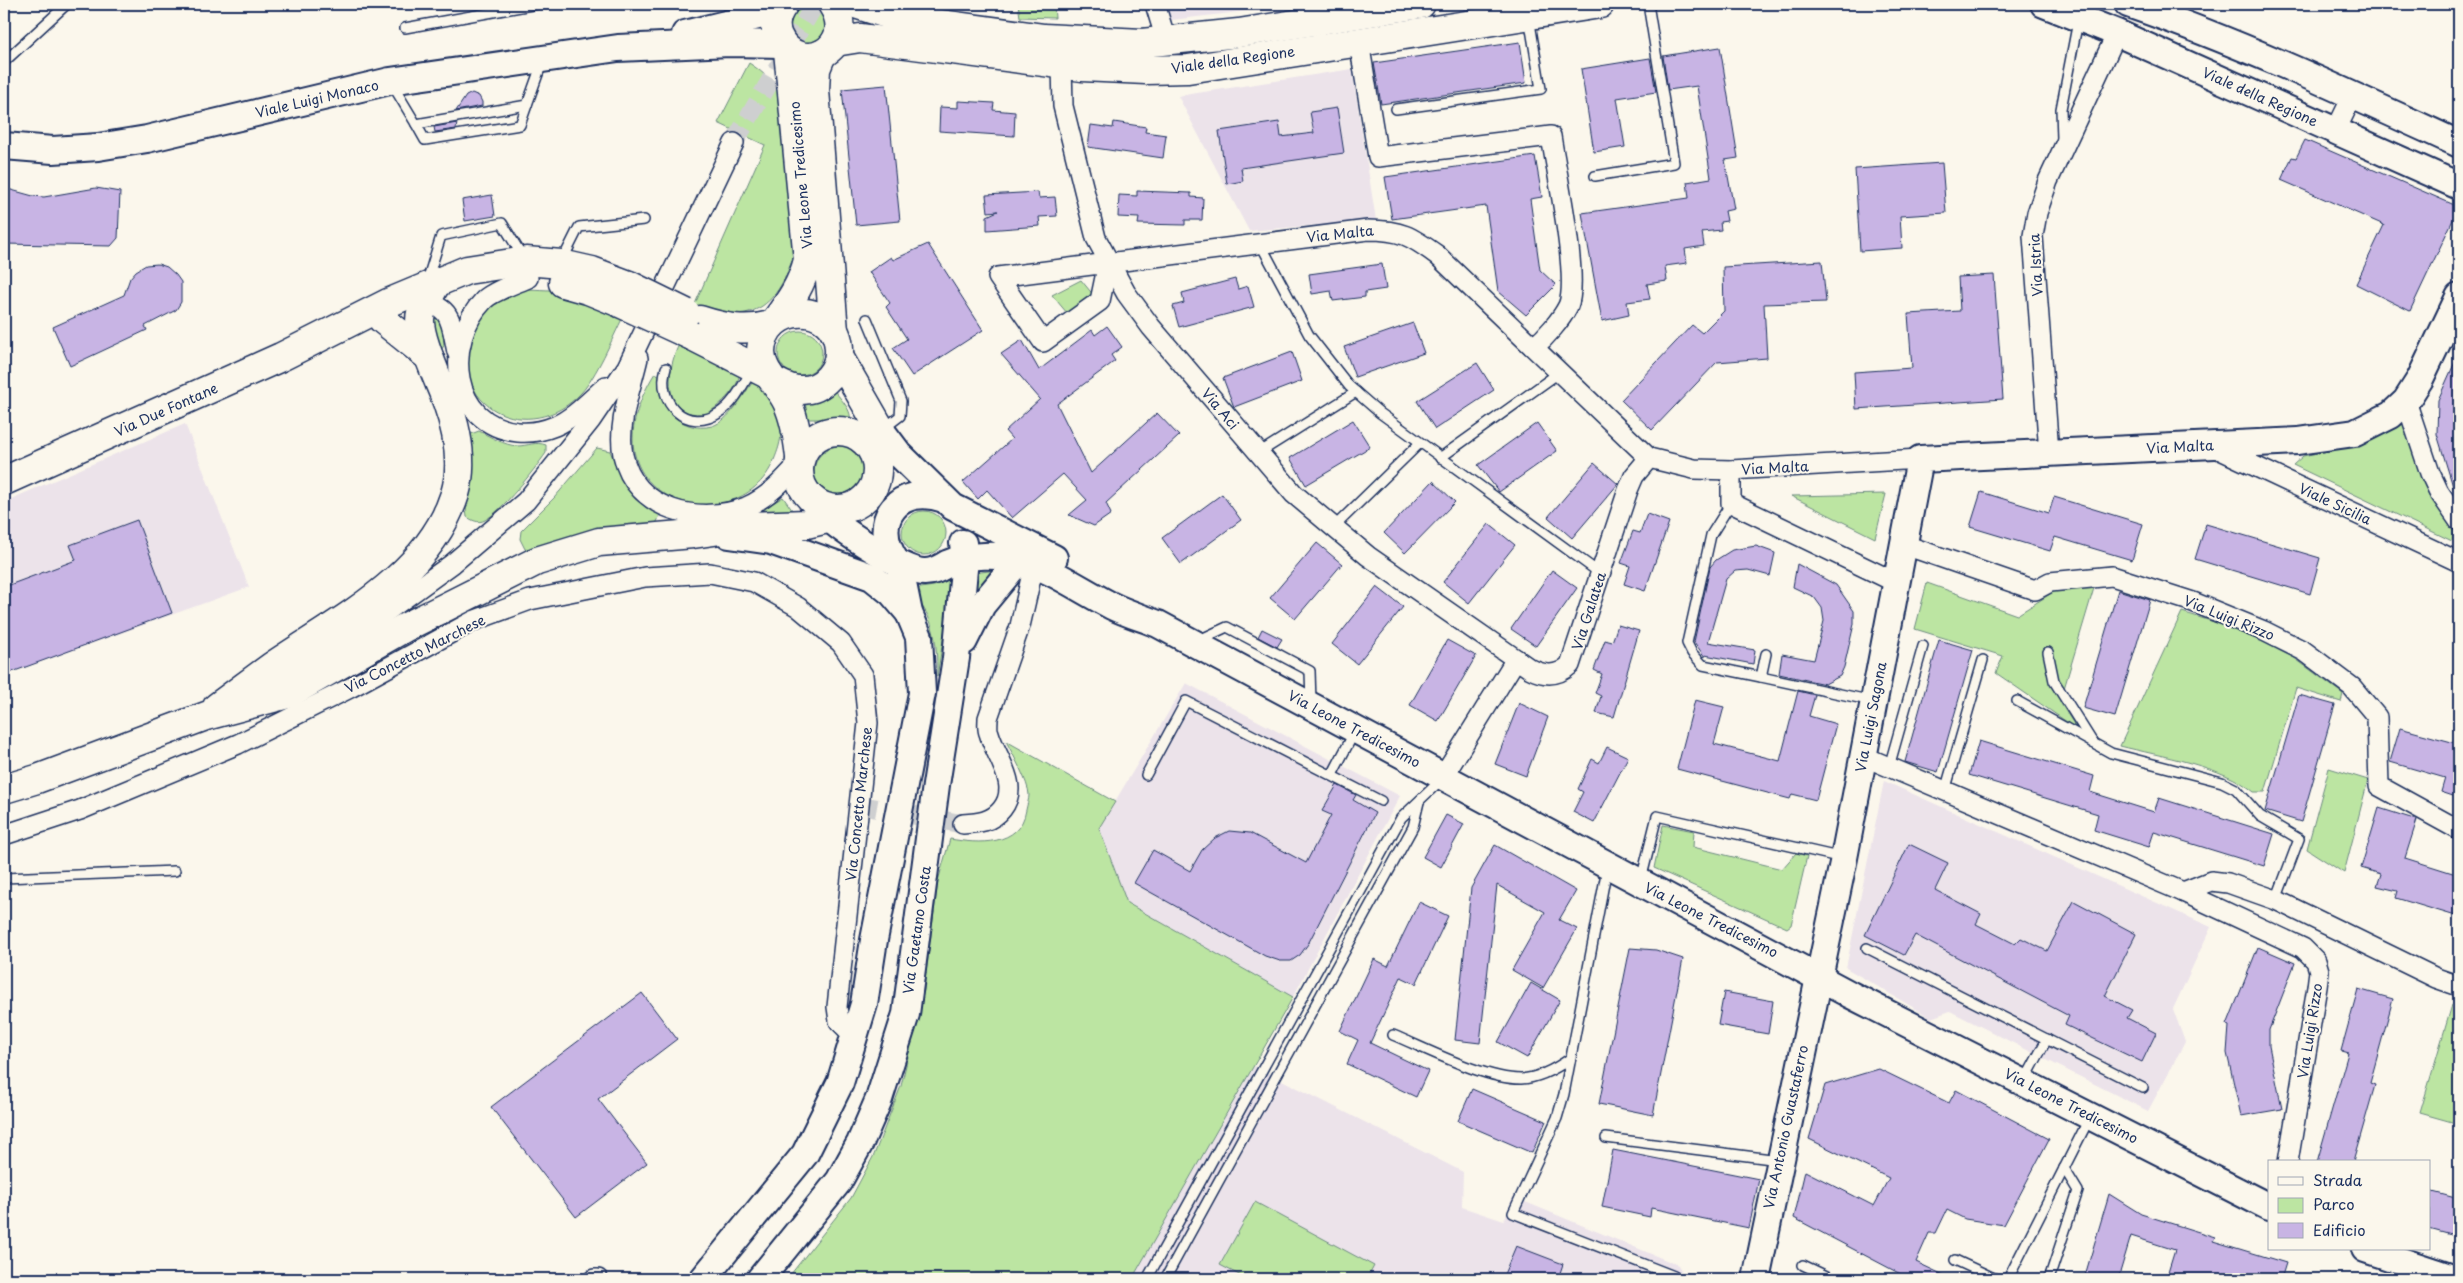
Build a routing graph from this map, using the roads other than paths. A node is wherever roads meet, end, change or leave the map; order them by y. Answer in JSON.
{"nodes":[{"id":1,"x":67,"y":4,"type":"edge"},
{"id":2,"x":537,"y":4,"type":"edge"},
{"id":3,"x":832,"y":4,"type":"edge"},
{"id":4,"x":855,"y":4,"type":"edge"},
{"id":5,"x":1155,"y":4,"type":"edge"},
{"id":6,"x":1421,"y":4,"type":"edge"},
{"id":7,"x":1600,"y":4,"type":"edge"},
{"id":8,"x":1648,"y":4,"type":"edge"},
{"id":9,"x":2027,"y":4,"type":"edge"},
{"id":10,"x":2128,"y":4,"type":"edge"},
{"id":11,"x":1566,"y":6,"type":"edge"},
{"id":12,"x":782,"y":7,"type":"edge"},
{"id":13,"x":1357,"y":9,"type":"edge"},
{"id":14,"x":2061,"y":11,"type":"edge"},
{"id":15,"x":1528,"y":14,"type":"junction"},
{"id":16,"x":405,"y":28,"type":"dead end"},
{"id":17,"x":2116,"y":33,"type":"junction"},
{"id":18,"x":1166,"y":40,"type":"junction"},
{"id":19,"x":1359,"y":42,"type":"junction"},
{"id":20,"x":632,"y":47,"type":"junction"},
{"id":21,"x":785,"y":48,"type":"junction"},
{"id":22,"x":829,"y":48,"type":"junction"},
{"id":23,"x":544,"y":59,"type":"junction"},
{"id":24,"x":4,"y":62,"type":"edge"},
{"id":25,"x":1062,"y":64,"type":"junction"},
{"id":26,"x":390,"y":81,"type":"junction"},
{"id":27,"x":2353,"y":95,"type":"junction"},
{"id":28,"x":527,"y":105,"type":"junction"},
{"id":29,"x":1396,"y":109,"type":"dead end"},
{"id":30,"x":416,"y":124,"type":"junction"},
{"id":31,"x":2336,"y":130,"type":"junction"},
{"id":32,"x":734,"y":143,"type":"tunnel mouth"},
{"id":33,"x":2459,"y":144,"type":"edge"},
{"id":34,"x":4,"y":146,"type":"edge"},
{"id":35,"x":2063,"y":149,"type":"junction"},
{"id":36,"x":1595,"y":176,"type":"dead end"},
{"id":37,"x":2459,"y":186,"type":"edge"},
{"id":38,"x":644,"y":220,"type":"dead end"},
{"id":39,"x":1260,"y":243,"type":"junction"},
{"id":40,"x":1108,"y":263,"type":"junction"},
{"id":41,"x":560,"y":264,"type":"junction"},
{"id":42,"x":527,"y":270,"type":"junction"},
{"id":43,"x":423,"y":292,"type":"junction"},
{"id":44,"x":625,"y":294,"type":"junction"},
{"id":45,"x":2459,"y":297,"type":"edge"},
{"id":46,"x":867,"y":319,"type":"dead end"},
{"id":47,"x":384,"y":320,"type":"junction"},
{"id":48,"x":774,"y":322,"type":"junction"},
{"id":49,"x":696,"y":328,"type":"junction"},
{"id":50,"x":645,"y":332,"type":"junction"},
{"id":51,"x":326,"y":336,"type":"junction"},
{"id":52,"x":837,"y":344,"type":"junction"},
{"id":53,"x":1534,"y":347,"type":"junction"},
{"id":54,"x":458,"y":358,"type":"junction"},
{"id":55,"x":431,"y":359,"type":"junction"},
{"id":56,"x":627,"y":367,"type":"junction"},
{"id":57,"x":666,"y":368,"type":"dead end"},
{"id":58,"x":1560,"y":372,"type":"junction"},
{"id":59,"x":766,"y":375,"type":"junction"},
{"id":60,"x":1356,"y":392,"type":"junction"},
{"id":61,"x":2406,"y":401,"type":"junction"},
{"id":62,"x":878,"y":441,"type":"junction"},
{"id":63,"x":1420,"y":443,"type":"junction"},
{"id":64,"x":2211,"y":445,"type":"junction"},
{"id":65,"x":2049,"y":453,"type":"junction"},
{"id":66,"x":1257,"y":454,"type":"junction"},
{"id":67,"x":1440,"y":458,"type":"junction"},
{"id":68,"x":1649,"y":458,"type":"junction"},
{"id":69,"x":1920,"y":459,"type":"junction"},
{"id":70,"x":799,"y":461,"type":"junction"},
{"id":71,"x":1731,"y":470,"type":"junction"},
{"id":72,"x":4,"y":481,"type":"edge"},
{"id":73,"x":949,"y":503,"type":"junction"},
{"id":74,"x":1731,"y":503,"type":"junction"},
{"id":75,"x":828,"y":509,"type":"junction"},
{"id":76,"x":2459,"y":521,"type":"edge"},
{"id":77,"x":1333,"y":528,"type":"junction"},
{"id":78,"x":693,"y":534,"type":"junction"},
{"id":79,"x":1905,"y":545,"type":"junction"},
{"id":80,"x":959,"y":554,"type":"junction"},
{"id":81,"x":897,"y":562,"type":"junction"},
{"id":82,"x":1027,"y":562,"type":"junction"},
{"id":83,"x":2459,"y":562,"type":"edge"},
{"id":84,"x":1601,"y":574,"type":"junction"},
{"id":85,"x":1898,"y":583,"type":"junction"},
{"id":86,"x":909,"y":613,"type":"junction"},
{"id":87,"x":1158,"y":624,"type":"junction"},
{"id":88,"x":1923,"y":646,"type":"dead end"},
{"id":89,"x":2048,"y":652,"type":"dead end"},
{"id":90,"x":1766,"y":654,"type":"dead end"},
{"id":91,"x":956,"y":658,"type":"junction"},
{"id":92,"x":1516,"y":659,"type":"junction"},
{"id":93,"x":1983,"y":660,"type":"dead end"},
{"id":94,"x":1760,"y":677,"type":"junction"},
{"id":95,"x":1874,"y":702,"type":"junction"},
{"id":96,"x":2017,"y":702,"type":"dead end"},
{"id":97,"x":206,"y":716,"type":"junction"},
{"id":98,"x":1356,"y":730,"type":"junction"},
{"id":99,"x":2093,"y":743,"type":"junction"},
{"id":100,"x":1863,"y":756,"type":"junction"},
{"id":101,"x":1889,"y":767,"type":"junction"},
{"id":102,"x":1146,"y":775,"type":"dead end"},
{"id":103,"x":1332,"y":776,"type":"junction"},
{"id":104,"x":1444,"y":777,"type":"junction"},
{"id":105,"x":4,"y":789,"type":"edge"},
{"id":106,"x":1945,"y":791,"type":"junction"},
{"id":107,"x":1382,"y":801,"type":"dead end"},
{"id":108,"x":1419,"y":802,"type":"junction"},
{"id":109,"x":963,"y":824,"type":"tunnel mouth"},
{"id":110,"x":2459,"y":830,"type":"edge"},
{"id":111,"x":4,"y":835,"type":"edge"},
{"id":112,"x":1844,"y":858,"type":"junction"},
{"id":113,"x":1608,"y":865,"type":"junction"},
{"id":114,"x":175,"y":871,"type":"dead end"},
{"id":115,"x":4,"y":878,"type":"edge"},
{"id":116,"x":1640,"y":883,"type":"junction"},
{"id":117,"x":2183,"y":892,"type":"junction"},
{"id":118,"x":2276,"y":900,"type":"junction"},
{"id":119,"x":1867,"y":948,"type":"dead end"},
{"id":120,"x":1819,"y":976,"type":"junction"},
{"id":121,"x":2459,"y":986,"type":"edge"},
{"id":122,"x":1393,"y":1035,"type":"dead end"},
{"id":123,"x":854,"y":1036,"type":"junction"},
{"id":124,"x":2047,"y":1039,"type":"junction"},
{"id":125,"x":1571,"y":1058,"type":"junction"},
{"id":126,"x":2024,"y":1082,"type":"junction"},
{"id":127,"x":2143,"y":1088,"type":"dead end"},
{"id":128,"x":2090,"y":1116,"type":"junction"},
{"id":129,"x":1606,"y":1138,"type":"dead end"},
{"id":130,"x":1780,"y":1160,"type":"junction"},
{"id":131,"x":2288,"y":1160,"type":"edge"},
{"id":132,"x":2064,"y":1168,"type":"junction"},
{"id":133,"x":2268,"y":1206,"type":"edge"},
{"id":134,"x":2368,"y":1250,"type":"edge"},
{"id":135,"x":1955,"y":1260,"type":"dead end"},
{"id":136,"x":1803,"y":1265,"type":"dead end"},
{"id":137,"x":594,"y":1279,"type":"edge"},
{"id":138,"x":598,"y":1279,"type":"edge"},
{"id":139,"x":703,"y":1279,"type":"edge"},
{"id":140,"x":760,"y":1279,"type":"edge"},
{"id":141,"x":1148,"y":1279,"type":"edge"},
{"id":142,"x":1165,"y":1279,"type":"edge"},
{"id":143,"x":1676,"y":1279,"type":"edge"},
{"id":144,"x":1756,"y":1279,"type":"edge"},
{"id":145,"x":1832,"y":1279,"type":"edge"},
{"id":146,"x":1996,"y":1279,"type":"edge"},
{"id":147,"x":2008,"y":1279,"type":"edge"},
{"id":148,"x":2049,"y":1279,"type":"edge"},
{"id":149,"x":2456,"y":1279,"type":"edge"}],
"edges":[{"from":1,"to":24,"type":"lane"},
{"from":2,"to":16,"type":"lane"},
{"from":3,"to":22,"type":"main road","name":"Via Leone Tredicesimo"},
{"from":4,"to":18,"type":"main road","name":"Viale della Regione"},
{"from":5,"to":18,"type":"street"},
{"from":6,"to":13,"type":"main road","name":"Viale della Regione"},
{"from":7,"to":11,"type":"main road","name":"Viale della Regione"},
{"from":8,"to":36,"type":"lane"},
{"from":9,"to":14,"type":"street","name":"Viale della Regione"},
{"from":10,"to":27,"type":"street"},
{"from":11,"to":15,"type":"main road","name":"Viale della Regione"},
{"from":12,"to":20,"type":"street"},
{"from":12,"to":21,"type":"main road","name":"Via Leone Tredicesimo"},
{"from":13,"to":18,"type":"main road","name":"Viale della Regione"},
{"from":14,"to":17,"type":"street","name":"Viale della Regione"},
{"from":14,"to":35,"type":"lane"},
{"from":15,"to":19,"type":"main road","name":"Viale della Regione"},
{"from":15,"to":29,"type":"lane"},
{"from":17,"to":31,"type":"street","name":"Viale della Regione"},
{"from":17,"to":35,"type":"street","name":"Via Istria"},
{"from":19,"to":25,"type":"main road","name":"Viale della Regione"},
{"from":19,"to":53,"type":"street"},
{"from":20,"to":21,"type":"street"},
{"from":20,"to":23,"type":"street","name":"Viale Luigi Monaco"},
{"from":21,"to":22,"type":"main road","name":"Viale della Regione"},
{"from":21,"to":48,"type":"main road","name":"Via Leone Tredicesimo"},
{"from":22,"to":25,"type":"main road","name":"Viale della Regione"},
{"from":22,"to":52,"type":"main road","name":"Via Leone Tredicesimo"},
{"from":23,"to":26,"type":"street","name":"Viale Luigi Monaco"},
{"from":23,"to":28,"type":"lane"},
{"from":25,"to":40,"type":"street","name":"Via Aci"},
{"from":26,"to":30,"type":"lane"},
{"from":26,"to":34,"type":"street","name":"Viale Luigi Monaco"},
{"from":27,"to":31,"type":"street"},
{"from":27,"to":33,"type":"street"},
{"from":28,"to":30,"type":"lane"},
{"from":28,"to":30,"type":"lane"},
{"from":31,"to":37,"type":"street","name":"Viale della Regione"},
{"from":32,"to":50,"type":"street"},
{"from":35,"to":65,"type":"street","name":"Via Istria"},
{"from":38,"to":41,"type":"lane"},
{"from":39,"to":40,"type":"street","name":"Via Malta"},
{"from":39,"to":53,"type":"street","name":"Via Malta"},
{"from":39,"to":60,"type":"lane"},
{"from":40,"to":40,"type":"street","name":"Via Malta"},
{"from":40,"to":66,"type":"street","name":"Via Aci"},
{"from":41,"to":42,"type":"main road","name":"Via Due Fontane"},
{"from":41,"to":44,"type":"main road","name":"Via Due Fontane"},
{"from":42,"to":43,"type":"main road","name":"Via Due Fontane"},
{"from":42,"to":43,"type":"lane"},
{"from":42,"to":44,"type":"main road","name":"Via Due Fontane"},
{"from":42,"to":54,"type":"street"},
{"from":43,"to":47,"type":"main road","name":"Via Due Fontane"},
{"from":43,"to":51,"type":"main road","name":"Via Due Fontane"},
{"from":43,"to":54,"type":"street"},
{"from":43,"to":55,"type":"main road"},
{"from":44,"to":49,"type":"main road","bridge":true},
{"from":45,"to":61,"type":"street","name":"Via Malta"},
{"from":46,"to":62,"type":"lane"},
{"from":47,"to":51,"type":"main road","name":"Via Due Fontane"},
{"from":47,"to":55,"type":"main road"},
{"from":48,"to":49,"type":"main road"},
{"from":48,"to":52,"type":"main road"},
{"from":48,"to":59,"type":"main road"},
{"from":49,"to":59,"type":"main road"},
{"from":50,"to":56,"type":"street"},
{"from":50,"to":70,"type":"street"},
{"from":51,"to":72,"type":"main road","name":"Via Due Fontane"},
{"from":52,"to":59,"type":"main road"},
{"from":52,"to":62,"type":"main road"},
{"from":53,"to":58,"type":"street","name":"Via Malta"},
{"from":54,"to":56,"type":"street"},
{"from":55,"to":97,"type":"main road"},
{"from":56,"to":97,"type":"street"},
{"from":57,"to":59,"type":"lane"},
{"from":58,"to":67,"type":"lane"},
{"from":58,"to":68,"type":"street","name":"Via Malta"},
{"from":59,"to":70,"type":"main road"},
{"from":60,"to":63,"type":"lane"},
{"from":60,"to":66,"type":"lane"},
{"from":61,"to":64,"type":"street","name":"Via Malta"},
{"from":61,"to":76,"type":"street"},
{"from":62,"to":70,"type":"main road"},
{"from":62,"to":73,"type":"street"},
{"from":62,"to":75,"type":"main road"},
{"from":63,"to":67,"type":"lane"},
{"from":63,"to":77,"type":"lane"},
{"from":64,"to":65,"type":"street","name":"Via Malta"},
{"from":64,"to":83,"type":"street","name":"Viale Sicilia"},
{"from":65,"to":69,"type":"street","name":"Via Malta"},
{"from":66,"to":77,"type":"street","name":"Via Aci"},
{"from":67,"to":84,"type":"lane"},
{"from":68,"to":71,"type":"street","name":"Via Malta"},
{"from":68,"to":84,"type":"street","name":"Via Galatea"},
{"from":69,"to":71,"type":"street","name":"Via Malta"},
{"from":69,"to":79,"type":"street","name":"Via Luigi Sagona"},
{"from":70,"to":75,"type":"main road"},
{"from":71,"to":74,"type":"street"},
{"from":73,"to":80,"type":"street"},
{"from":73,"to":81,"type":"street"},
{"from":73,"to":87,"type":"street"},
{"from":74,"to":85,"type":"street"},
{"from":74,"to":94,"type":"lane"},
{"from":75,"to":78,"type":"main road"},
{"from":75,"to":81,"type":"street"},
{"from":77,"to":92,"type":"street","name":"Via Aci"},
{"from":78,"to":86,"type":"street"},
{"from":78,"to":97,"type":"main road"},
{"from":79,"to":85,"type":"street","name":"Via Luigi Sagona"},
{"from":79,"to":110,"type":"street","name":"Via Luigi Rizzo"},
{"from":80,"to":81,"type":"street"},
{"from":80,"to":82,"type":"street"},
{"from":80,"to":91,"type":"street","name":"Via Gaetano Costa"},
{"from":81,"to":86,"type":"street"},
{"from":82,"to":87,"type":"street"},
{"from":82,"to":91,"type":"street"},
{"from":82,"to":109,"type":"street"},
{"from":84,"to":92,"type":"street","name":"Via Galatea"},
{"from":85,"to":95,"type":"street","name":"Via Luigi Sagona"},
{"from":86,"to":123,"type":"street"},
{"from":87,"to":98,"type":"street","name":"Via Leone Tredicesimo"},
{"from":88,"to":101,"type":"lane"},
{"from":89,"to":99,"type":"lane"},
{"from":90,"to":94,"type":"lane"},
{"from":91,"to":140,"type":"street","name":"Via Gaetano Costa"},
{"from":92,"to":104,"type":"street"},
{"from":93,"to":106,"type":"lane"},
{"from":94,"to":95,"type":"lane"},
{"from":95,"to":100,"type":"street","name":"Via Luigi Sagona"},
{"from":96,"to":99,"type":"lane"},
{"from":97,"to":105,"type":"main road"},
{"from":98,"to":103,"type":"lane"},
{"from":98,"to":104,"type":"street","name":"Via Leone Tredicesimo"},
{"from":99,"to":118,"type":"lane"},
{"from":100,"to":101,"type":"street","name":"Via Luigi Rizzo"},
{"from":100,"to":112,"type":"street","name":"Via Luigi Sagona"},
{"from":101,"to":106,"type":"street","name":"Via Luigi Rizzo"},
{"from":102,"to":103,"type":"lane"},
{"from":103,"to":107,"type":"lane"},
{"from":104,"to":108,"type":"lane"},
{"from":104,"to":113,"type":"street","name":"Via Leone Tredicesimo"},
{"from":106,"to":117,"type":"street","name":"Via Luigi Rizzo"},
{"from":108,"to":141,"type":"lane"},
{"from":108,"to":142,"type":"lane"},
{"from":111,"to":123,"type":"street","name":"Via Concetto Marchese"},
{"from":112,"to":116,"type":"lane"},
{"from":112,"to":120,"type":"street","name":"Via Luigi Sagona"},
{"from":113,"to":116,"type":"street","name":"Via Leone Tredicesimo"},
{"from":113,"to":125,"type":"lane"},
{"from":114,"to":115,"type":"lane"},
{"from":116,"to":120,"type":"street","name":"Via Leone Tredicesimo"},
{"from":117,"to":118,"type":"street"},
{"from":117,"to":131,"type":"street","name":"Via Luigi Rizzo"},
{"from":118,"to":121,"type":"street"},
{"from":119,"to":124,"type":"lane"},
{"from":120,"to":126,"type":"street","name":"Via Leone Tredicesimo"},
{"from":120,"to":130,"type":"street","name":"Via Antonio Guastaferro"},
{"from":122,"to":125,"type":"lane"},
{"from":123,"to":139,"type":"street"},
{"from":124,"to":126,"type":"lane"},
{"from":124,"to":127,"type":"lane"},
{"from":125,"to":143,"type":"lane"},
{"from":126,"to":128,"type":"street","name":"Via Leone Tredicesimo"},
{"from":128,"to":132,"type":"lane"},
{"from":128,"to":133,"type":"street","name":"Via Leone Tredicesimo"},
{"from":129,"to":130,"type":"lane"},
{"from":130,"to":144,"type":"street","name":"Via Antonio Guastaferro"},
{"from":132,"to":147,"type":"lane"},
{"from":132,"to":148,"type":"lane"},
{"from":134,"to":149,"type":"street"},
{"from":135,"to":146,"type":"lane"},
{"from":136,"to":145,"type":"lane"},
{"from":137,"to":138,"type":"street"}]}
